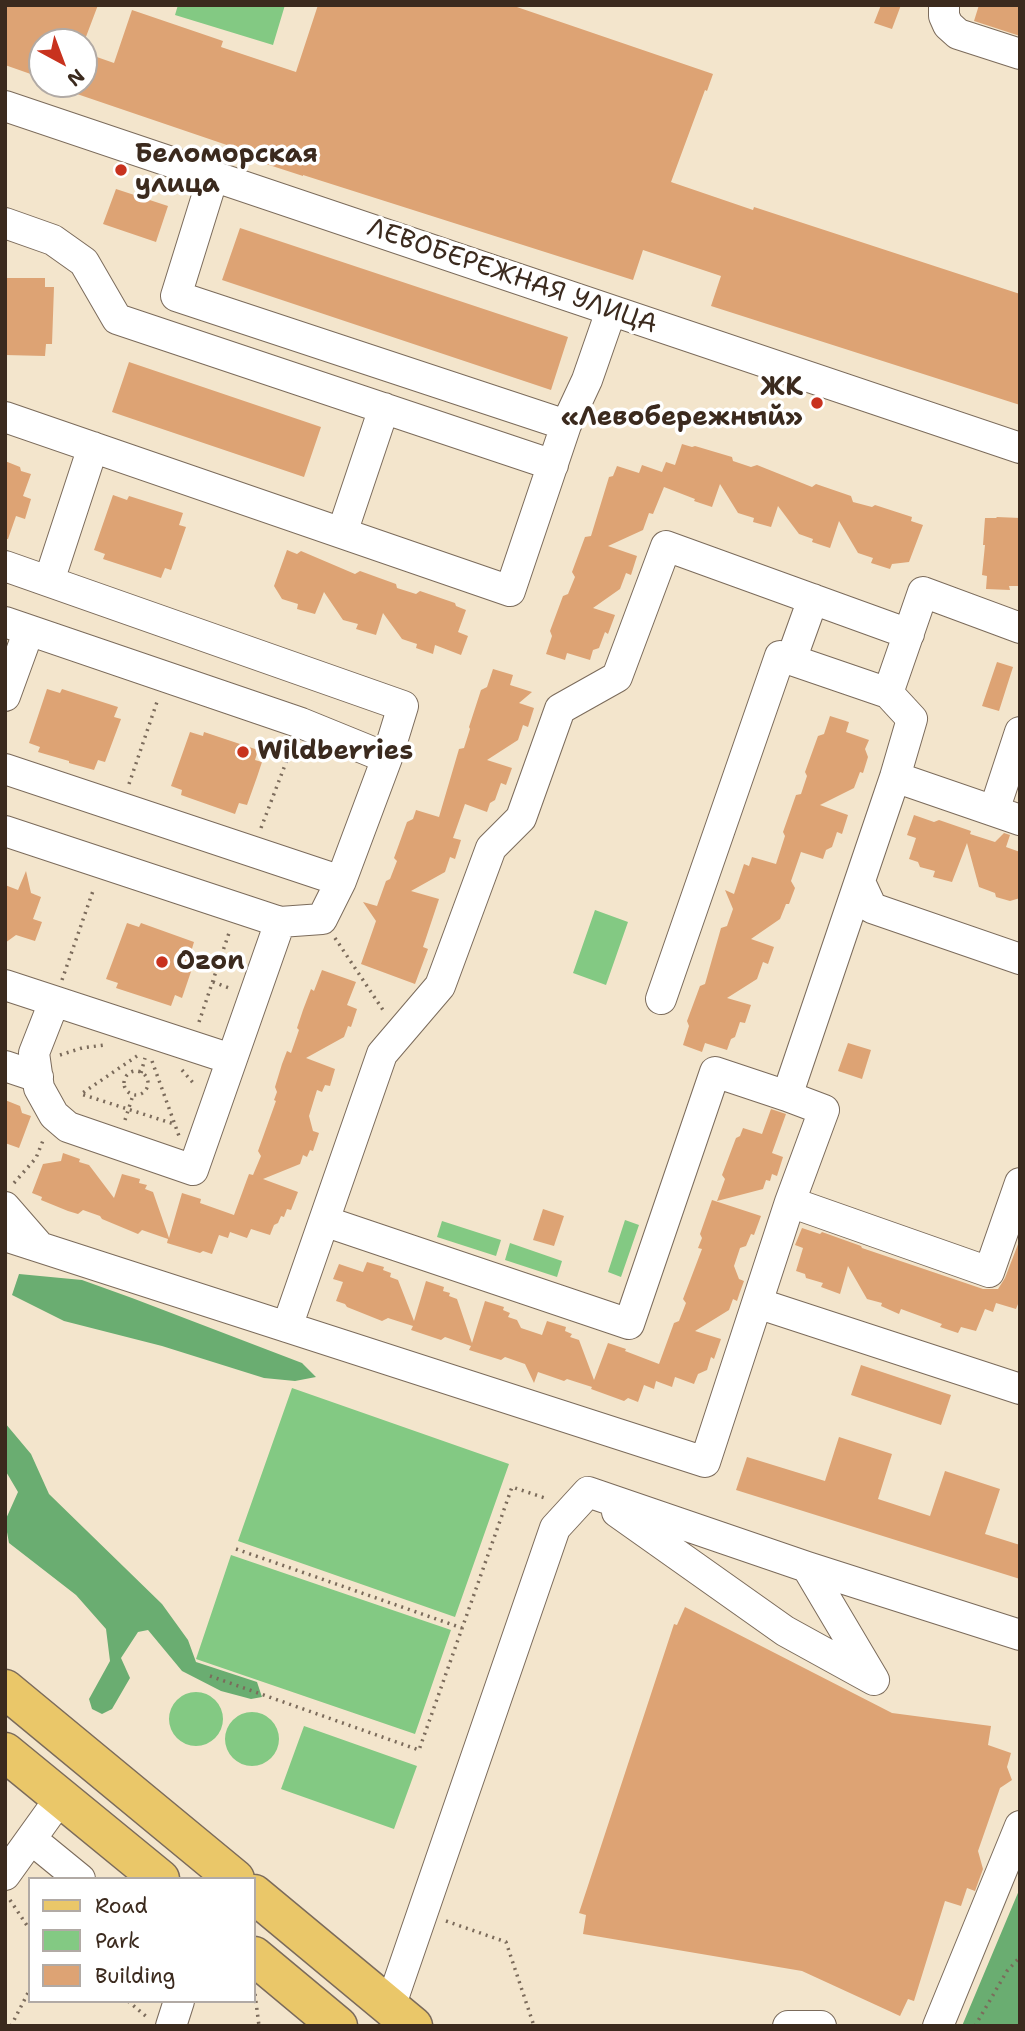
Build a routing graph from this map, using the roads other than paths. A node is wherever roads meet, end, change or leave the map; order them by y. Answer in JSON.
{"nodes":[{"id":1,"x":944,"y":5,"type":"edge"},
{"id":2,"x":1020,"y":54,"type":"edge"},
{"id":3,"x":5,"y":106,"type":"edge"},
{"id":4,"x":213,"y":177,"type":"junction"},
{"id":5,"x":5,"y":223,"type":"edge"},
{"id":6,"x":611,"y":311,"type":"junction"},
{"id":7,"x":384,"y":408,"type":"junction"},
{"id":8,"x":5,"y":417,"type":"edge"},
{"id":9,"x":566,"y":425,"type":"junction"},
{"id":10,"x":93,"y":447,"type":"junction"},
{"id":11,"x":1020,"y":448,"type":"edge"},
{"id":12,"x":553,"y":465,"type":"junction"},
{"id":13,"x":342,"y":533,"type":"junction"},
{"id":14,"x":5,"y":566,"type":"edge"},
{"id":15,"x":49,"y":581,"type":"junction"},
{"id":16,"x":813,"y":599,"type":"junction"},
{"id":17,"x":17,"y":626,"type":"edge"},
{"id":18,"x":1020,"y":628,"type":"edge"},
{"id":19,"x":909,"y":634,"type":"junction"},
{"id":20,"x":791,"y":660,"type":"junction"},
{"id":21,"x":888,"y":693,"type":"junction"},
{"id":22,"x":5,"y":696,"type":"edge"},
{"id":23,"x":1020,"y":732,"type":"edge"},
{"id":24,"x":387,"y":758,"type":"junction"},
{"id":25,"x":5,"y":769,"type":"edge"},
{"id":26,"x":895,"y":777,"type":"junction"},
{"id":27,"x":1007,"y":815,"type":"edge"},
{"id":28,"x":5,"y":831,"type":"edge"},
{"id":29,"x":341,"y":881,"type":"junction"},
{"id":30,"x":860,"y":882,"type":"junction"},
{"id":31,"x":280,"y":922,"type":"junction"},
{"id":32,"x":1020,"y":959,"type":"edge"},
{"id":33,"x":5,"y":985,"type":"edge"},
{"id":34,"x":662,"y":999,"type":"dead end"},
{"id":35,"x":54,"y":1002,"type":"junction"},
{"id":36,"x":232,"y":1059,"type":"junction"},
{"id":37,"x":5,"y":1066,"type":"edge"},
{"id":38,"x":36,"y":1070,"type":"junction"},
{"id":39,"x":787,"y":1096,"type":"junction"},
{"id":40,"x":1020,"y":1183,"type":"edge"},
{"id":41,"x":9,"y":1195,"type":"edge"},
{"id":42,"x":790,"y":1202,"type":"junction"},
{"id":43,"x":324,"y":1221,"type":"junction"},
{"id":44,"x":5,"y":1236,"type":"edge"},
{"id":45,"x":39,"y":1246,"type":"junction"},
{"id":46,"x":757,"y":1303,"type":"junction"},
{"id":47,"x":287,"y":1327,"type":"junction"},
{"id":48,"x":1020,"y":1389,"type":"edge"},
{"id":49,"x":580,"y":1500,"type":"junction"},
{"id":50,"x":807,"y":1567,"type":"junction"},
{"id":51,"x":1020,"y":1635,"type":"edge"},
{"id":52,"x":5,"y":1689,"type":"edge"},
{"id":53,"x":5,"y":1752,"type":"edge"},
{"id":54,"x":61,"y":1797,"type":"junction"},
{"id":55,"x":1020,"y":1826,"type":"edge"},
{"id":56,"x":31,"y":1839,"type":"junction"},
{"id":57,"x":5,"y":1875,"type":"edge"},
{"id":58,"x":78,"y":1877,"type":"edge"},
{"id":59,"x":158,"y":1877,"type":"edge"},
{"id":60,"x":233,"y":1877,"type":"edge"},
{"id":61,"x":256,"y":1896,"type":"edge"},
{"id":62,"x":256,"y":1958,"type":"edge"},
{"id":63,"x":177,"y":2003,"type":"edge"},
{"id":64,"x":401,"y":2016,"type":"edge"},
{"id":65,"x":160,"y":2022,"type":"edge"},
{"id":66,"x":338,"y":2026,"type":"edge"},
{"id":67,"x":788,"y":2026,"type":"edge"},
{"id":68,"x":821,"y":2026,"type":"edge"},
{"id":69,"x":938,"y":2026,"type":"edge"}],
"edges":[{"from":1,"to":2,"type":"street"},
{"from":3,"to":4,"type":"street","name":"ЛЕВОБЕРЕЖНАЯ УЛИЦА"},
{"from":4,"to":6,"type":"street","name":"ЛЕВОБЕРЕЖНАЯ УЛИЦА"},
{"from":4,"to":9,"type":"street"},
{"from":5,"to":7,"type":"street"},
{"from":6,"to":9,"type":"street"},
{"from":6,"to":11,"type":"street","name":"ЛЕВОБЕРЕЖНАЯ УЛИЦА"},
{"from":7,"to":12,"type":"street"},
{"from":7,"to":13,"type":"street"},
{"from":8,"to":10,"type":"street"},
{"from":9,"to":12,"type":"street"},
{"from":10,"to":13,"type":"street"},
{"from":10,"to":15,"type":"street"},
{"from":12,"to":13,"type":"street"},
{"from":14,"to":15,"type":"street"},
{"from":15,"to":24,"type":"street"},
{"from":16,"to":19,"type":"street"},
{"from":16,"to":20,"type":"street"},
{"from":16,"to":43,"type":"street"},
{"from":17,"to":22,"type":"street"},
{"from":17,"to":24,"type":"street"},
{"from":18,"to":19,"type":"street"},
{"from":19,"to":21,"type":"street"},
{"from":20,"to":21,"type":"street"},
{"from":20,"to":34,"type":"street"},
{"from":21,"to":26,"type":"street"},
{"from":23,"to":27,"type":"street"},
{"from":24,"to":29,"type":"street"},
{"from":25,"to":29,"type":"street"},
{"from":26,"to":27,"type":"street"},
{"from":26,"to":30,"type":"street"},
{"from":28,"to":31,"type":"street"},
{"from":29,"to":31,"type":"street"},
{"from":30,"to":32,"type":"street"},
{"from":30,"to":39,"type":"street"},
{"from":31,"to":36,"type":"street"},
{"from":33,"to":35,"type":"street"},
{"from":35,"to":36,"type":"street"},
{"from":35,"to":38,"type":"street"},
{"from":36,"to":38,"type":"street"},
{"from":37,"to":38,"type":"street"},
{"from":39,"to":42,"type":"street"},
{"from":39,"to":43,"type":"street"},
{"from":40,"to":42,"type":"street"},
{"from":41,"to":45,"type":"street"},
{"from":42,"to":46,"type":"street"},
{"from":43,"to":47,"type":"street"},
{"from":44,"to":45,"type":"street"},
{"from":45,"to":47,"type":"street"},
{"from":46,"to":47,"type":"street"},
{"from":46,"to":48,"type":"street"},
{"from":49,"to":50,"type":"street"},
{"from":49,"to":50,"type":"street"},
{"from":49,"to":64,"type":"street"},
{"from":50,"to":51,"type":"street"},
{"from":52,"to":60,"type":"main road"},
{"from":53,"to":54,"type":"main road"},
{"from":54,"to":56,"type":"street"},
{"from":54,"to":59,"type":"main road"},
{"from":55,"to":69,"type":"street"},
{"from":56,"to":57,"type":"street"},
{"from":56,"to":58,"type":"street"},
{"from":61,"to":64,"type":"main road"},
{"from":62,"to":66,"type":"main road"},
{"from":63,"to":65,"type":"street"},
{"from":67,"to":68,"type":"street"}]}
